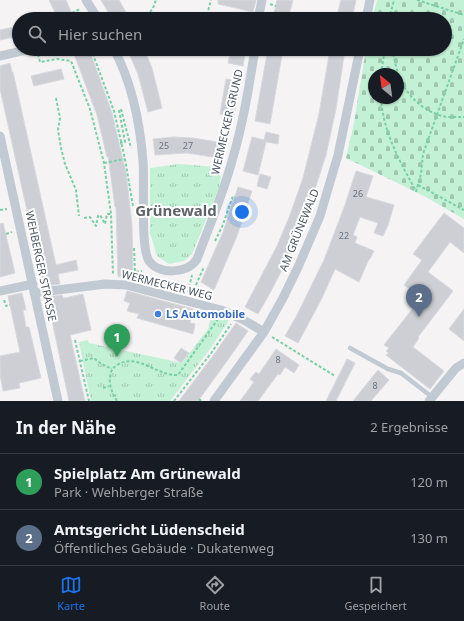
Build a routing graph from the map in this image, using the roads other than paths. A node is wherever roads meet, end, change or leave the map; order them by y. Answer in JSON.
{"nodes":[{"id":1,"x":262,"y":0,"type":"edge"},
{"id":2,"x":370,"y":0,"type":"edge"},
{"id":3,"x":84,"y":4,"type":"edge"},
{"id":4,"x":91,"y":12,"type":"edge"},
{"id":5,"x":259,"y":12,"type":"edge"},
{"id":6,"x":367,"y":12,"type":"edge"},
{"id":7,"x":12,"y":53,"type":"edge"},
{"id":8,"x":0,"y":56,"type":"edge"},
{"id":9,"x":117,"y":56,"type":"edge"},
{"id":10,"x":254,"y":56,"type":"edge"},
{"id":11,"x":359,"y":56,"type":"edge"},
{"id":12,"x":0,"y":136,"type":"edge"},
{"id":13,"x":34,"y":289,"type":"junction"},
{"id":14,"x":0,"y":291,"type":"edge"},
{"id":15,"x":264,"y":332,"type":"junction"},
{"id":16,"x":350,"y":348,"type":"dead end"},
{"id":17,"x":464,"y":363,"type":"edge"},
{"id":18,"x":431,"y":399,"type":"edge"},
{"id":19,"x":58,"y":401,"type":"edge"},
{"id":20,"x":214,"y":401,"type":"edge"}],
"edges":[{"from":1,"to":5,"type":"street"},
{"from":2,"to":6,"type":"street"},
{"from":3,"to":4,"type":"street"},
{"from":7,"to":8,"type":"street"},
{"from":9,"to":10,"type":"street","name":"WERMECKER GRUND"},
{"from":11,"to":15,"type":"street","name":"AM GRÜNEWALD"},
{"from":12,"to":13,"type":"street","name":"WEHBERGER STRASSE"},
{"from":13,"to":14,"type":"street","name":"WERMECKER WEG"},
{"from":13,"to":15,"type":"street","name":"WERMECKER WEG"},
{"from":13,"to":19,"type":"street","name":"WEHBERGER STRASSE"},
{"from":15,"to":20,"type":"street","name":"AM GRÜNEWALD"},
{"from":16,"to":18,"type":"lane"},
{"from":17,"to":18,"type":"street"}]}
